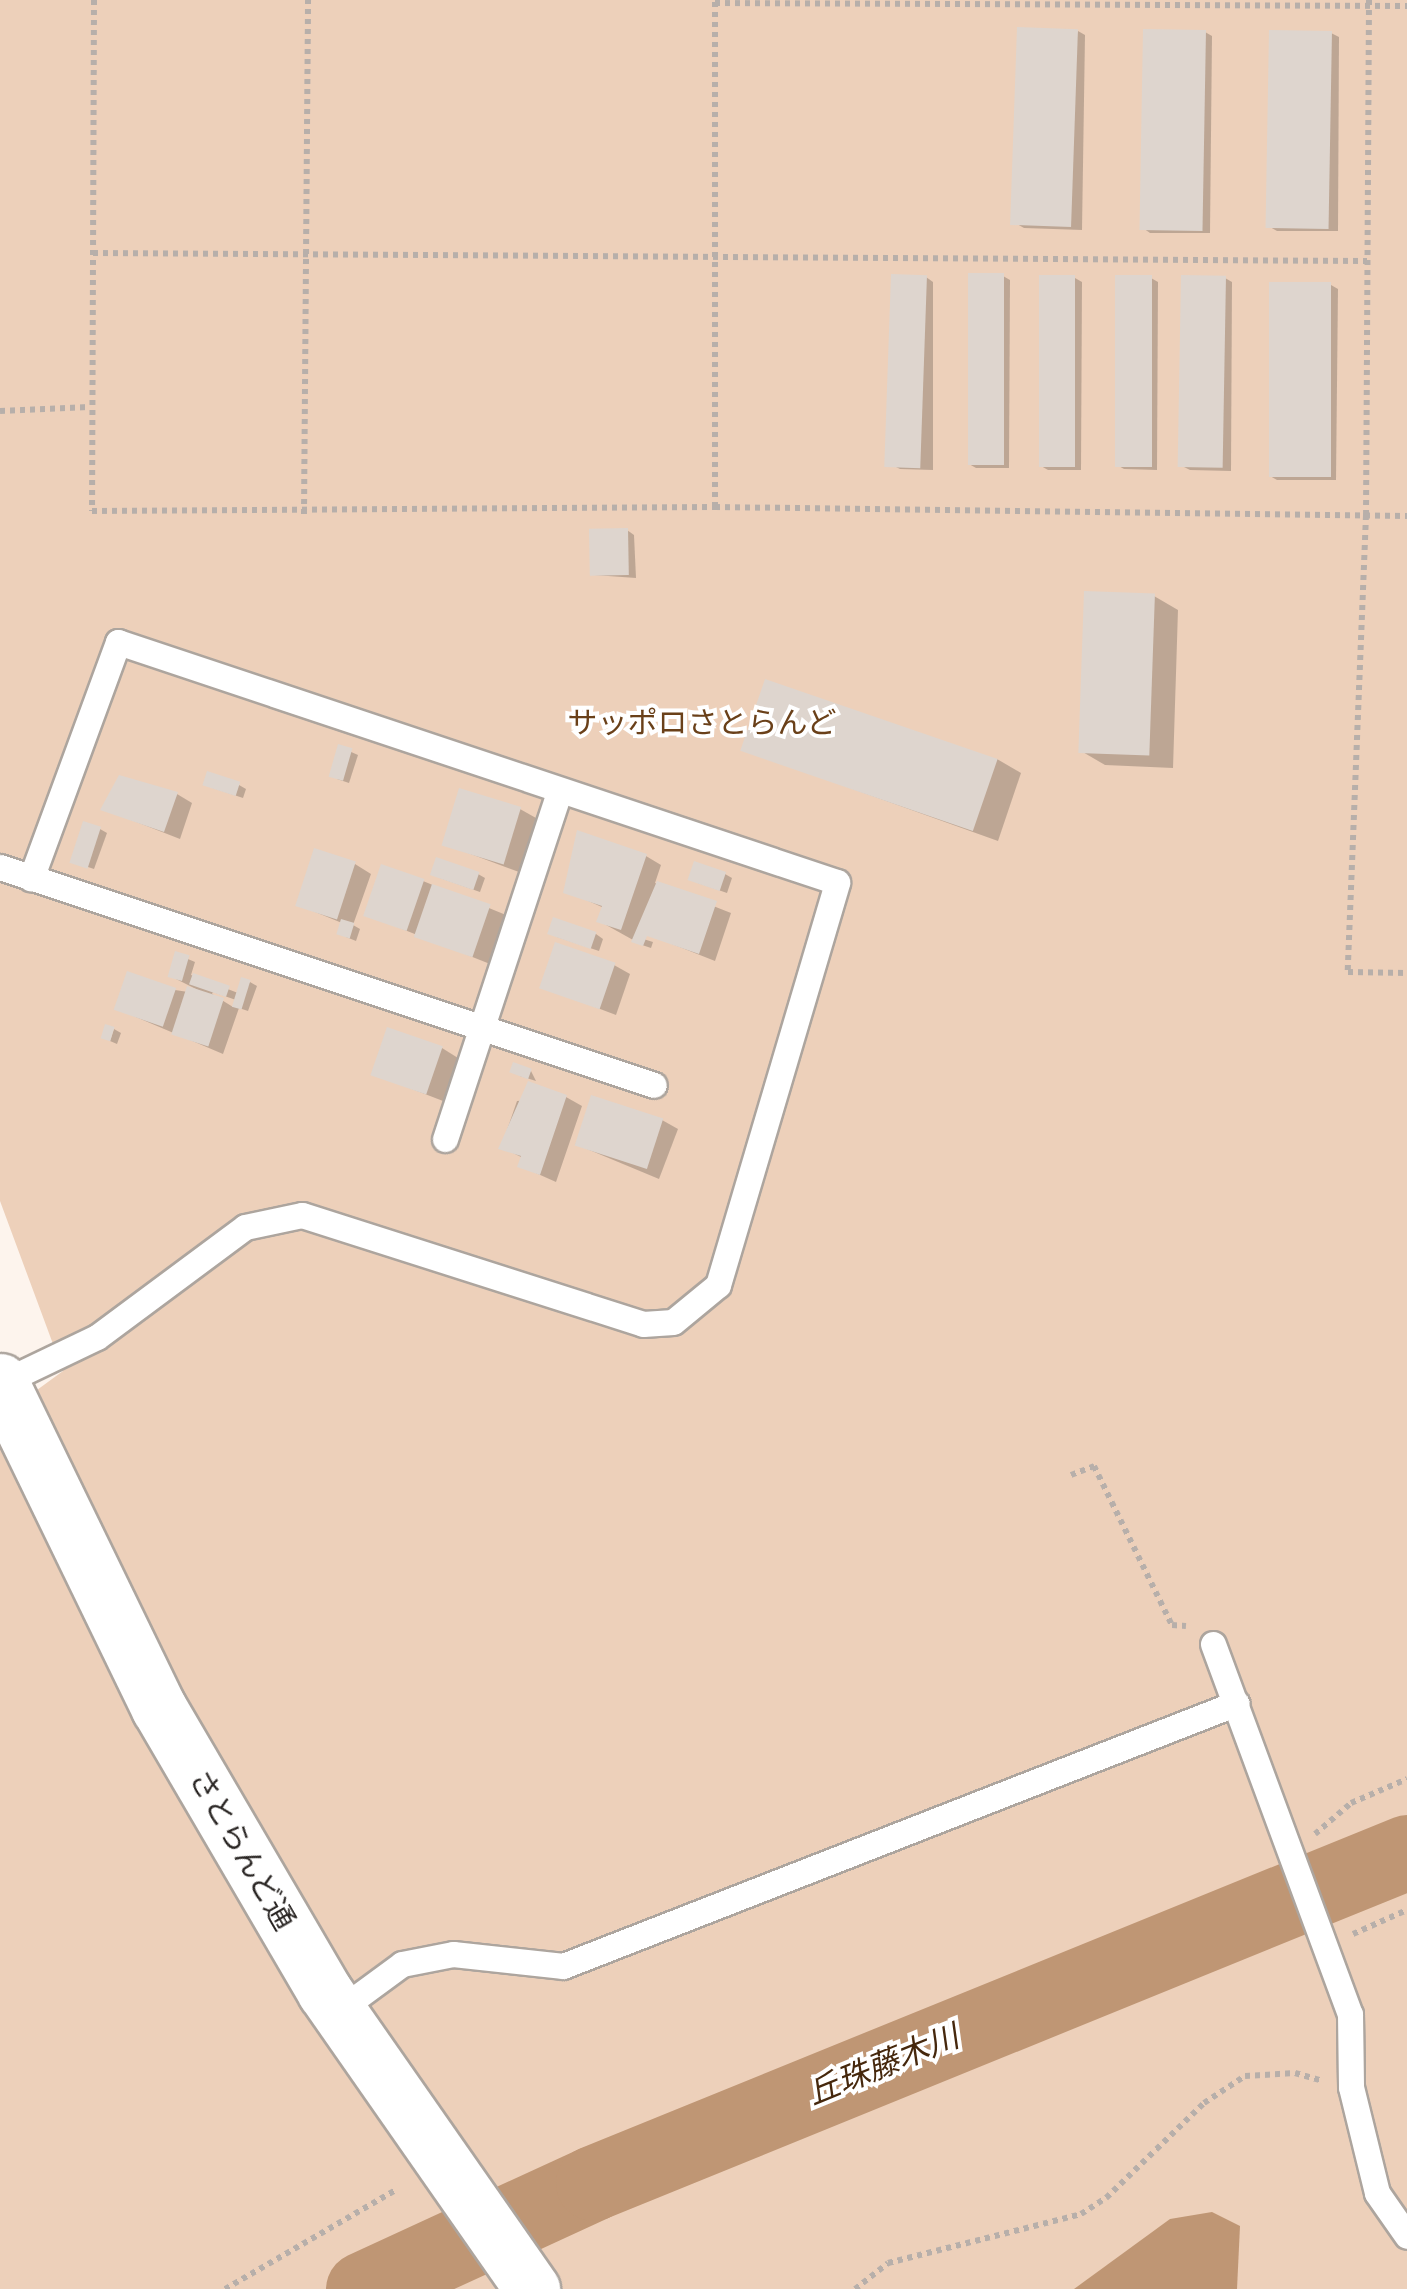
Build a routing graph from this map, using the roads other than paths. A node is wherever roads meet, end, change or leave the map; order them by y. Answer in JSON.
{"nodes":[{"id":1,"x":560,"y":790,"type":"junction"},
{"id":2,"x":0,"y":867,"type":"edge"},
{"id":3,"x":31,"y":879,"type":"junction"},
{"id":4,"x":483,"y":1026,"type":"junction"},
{"id":5,"x":654,"y":1085,"type":"dead end"},
{"id":6,"x":445,"y":1139,"type":"dead end"},
{"id":7,"x":0,"y":1382,"type":"edge"},
{"id":8,"x":1213,"y":1644,"type":"road end"},
{"id":9,"x":1237,"y":1704,"type":"junction"},
{"id":10,"x":338,"y":2012,"type":"junction"},
{"id":11,"x":1407,"y":2236,"type":"edge"},
{"id":12,"x":529,"y":2285,"type":"edge"}],
"edges":[{"from":1,"to":3,"type":"lane"},
{"from":1,"to":4,"type":"lane"},
{"from":1,"to":7,"type":"lane"},
{"from":2,"to":3,"type":"lane"},
{"from":3,"to":4,"type":"lane"},
{"from":4,"to":5,"type":"lane"},
{"from":4,"to":6,"type":"lane"},
{"from":7,"to":10,"type":"street","name":"さとらんど通"},
{"from":8,"to":9,"type":"lane"},
{"from":9,"to":10,"type":"lane"},
{"from":9,"to":11,"type":"lane"},
{"from":10,"to":12,"type":"street","name":"さとらんど通"}]}
